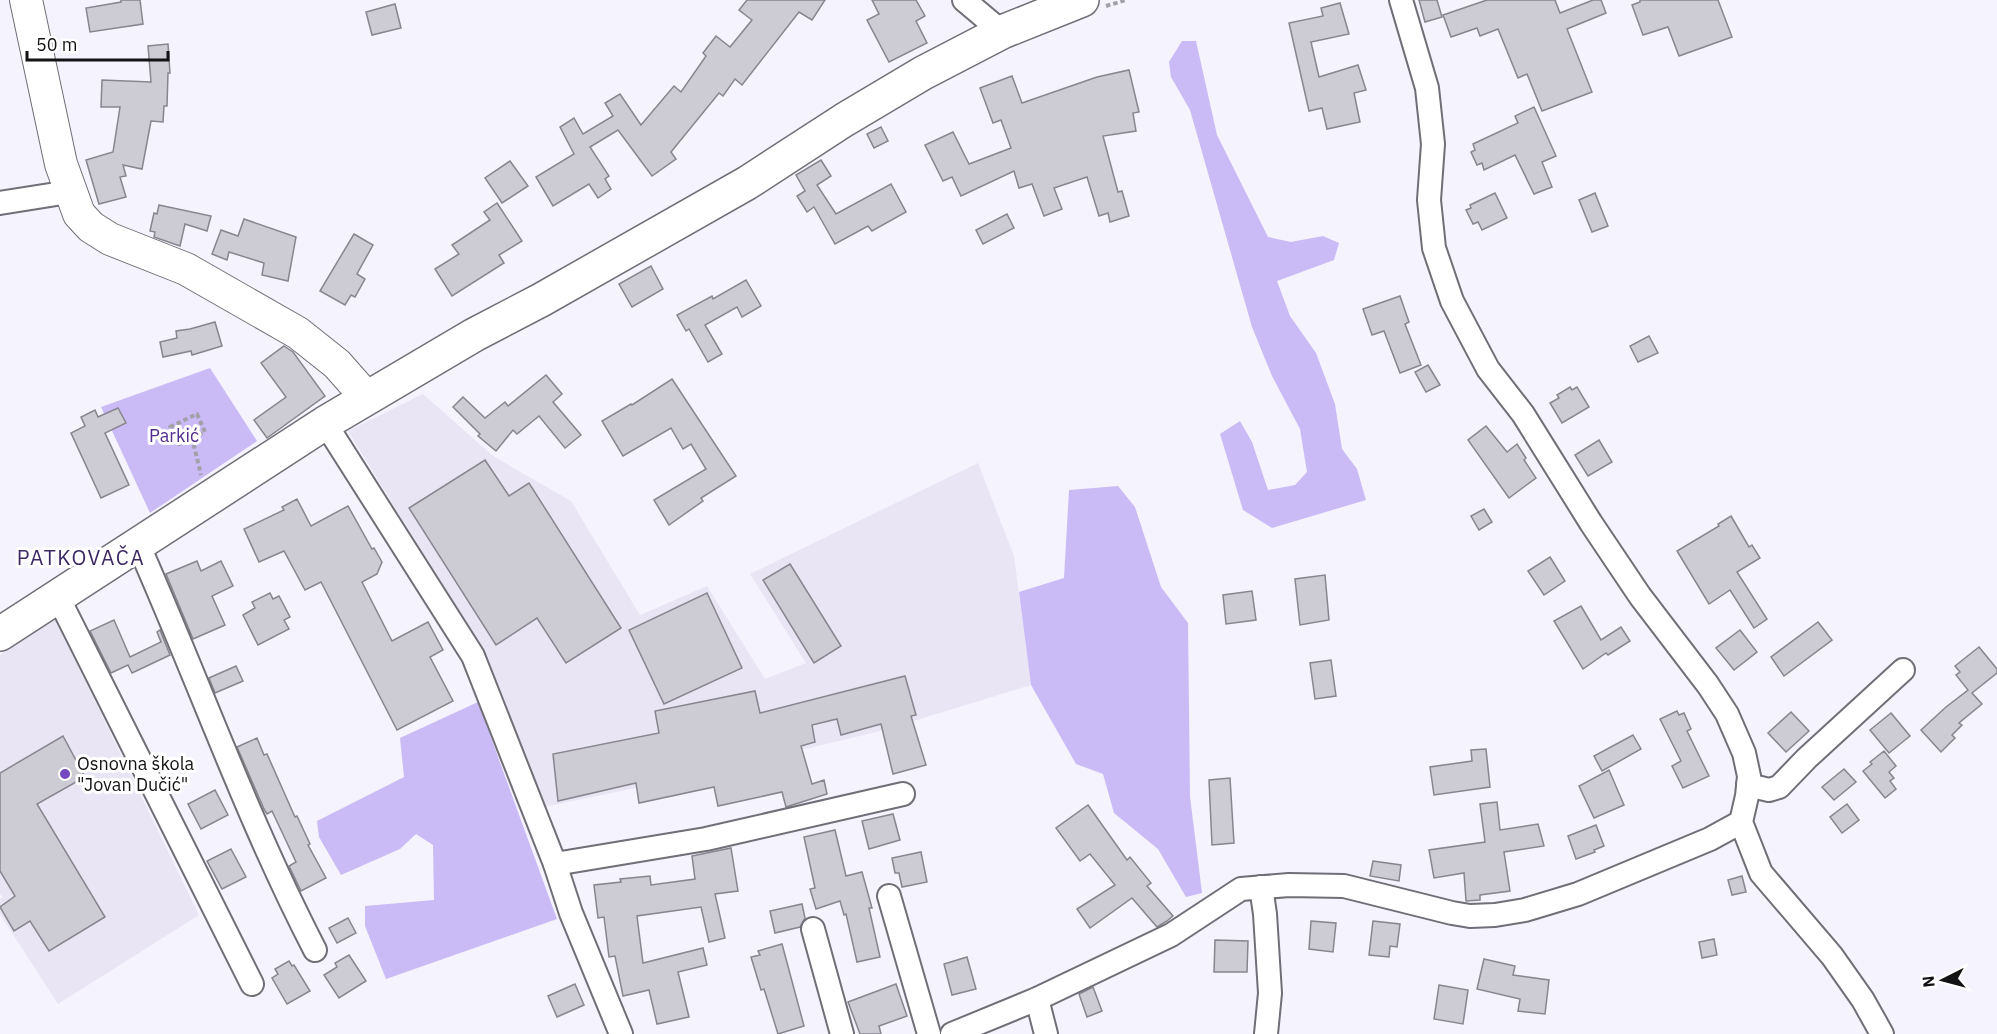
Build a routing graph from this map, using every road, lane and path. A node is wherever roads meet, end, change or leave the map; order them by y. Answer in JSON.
{"nodes":[{"id":1,"x":26,"y":0,"type":"edge"},
{"id":2,"x":964,"y":0,"type":"edge"},
{"id":3,"x":1082,"y":0,"type":"edge"},
{"id":4,"x":1401,"y":0,"type":"edge"},
{"id":5,"x":1002,"y":32,"type":"junction"},
{"id":6,"x":69,"y":192,"type":"junction"},
{"id":7,"x":0,"y":203,"type":"edge"},
{"id":8,"x":367,"y":398,"type":"junction"},
{"id":9,"x":325,"y":423,"type":"junction"},
{"id":10,"x":192,"y":437,"type":"junction"},
{"id":11,"x":201,"y":479,"type":"dead end"},
{"id":12,"x":138,"y":544,"type":"junction"},
{"id":13,"x":58,"y":597,"type":"junction"},
{"id":14,"x":0,"y":634,"type":"edge"},
{"id":15,"x":1903,"y":670,"type":"dead end"},
{"id":16,"x":1748,"y":786,"type":"junction"},
{"id":17,"x":903,"y":794,"type":"dead end"},
{"id":18,"x":1741,"y":822,"type":"junction"},
{"id":19,"x":555,"y":864,"type":"junction"},
{"id":20,"x":1261,"y":887,"type":"junction"},
{"id":21,"x":889,"y":896,"type":"dead end"},
{"id":22,"x":813,"y":929,"type":"dead end"},
{"id":23,"x":315,"y":950,"type":"dead end"},
{"id":24,"x":252,"y":984,"type":"dead end"},
{"id":25,"x":1037,"y":999,"type":"junction"},
{"id":26,"x":621,"y":1034,"type":"edge"},
{"id":27,"x":842,"y":1034,"type":"edge"},
{"id":28,"x":929,"y":1034,"type":"edge"},
{"id":29,"x":952,"y":1034,"type":"edge"},
{"id":30,"x":1046,"y":1034,"type":"edge"},
{"id":31,"x":1266,"y":1034,"type":"edge"},
{"id":32,"x":1882,"y":1034,"type":"edge"}],
"edges":[{"from":1,"to":6,"type":"street"},
{"from":2,"to":5,"type":"street"},
{"from":3,"to":5,"type":"main road"},
{"from":4,"to":16,"type":"street"},
{"from":5,"to":8,"type":"main road"},
{"from":6,"to":7,"type":"street"},
{"from":6,"to":8,"type":"street"},
{"from":8,"to":9,"type":"main road"},
{"from":9,"to":12,"type":"main road"},
{"from":9,"to":19,"type":"street"},
{"from":10,"to":10,"type":"path"},
{"from":10,"to":11,"type":"path"},
{"from":12,"to":13,"type":"main road"},
{"from":12,"to":23,"type":"street"},
{"from":13,"to":14,"type":"main road"},
{"from":13,"to":24,"type":"street"},
{"from":15,"to":16,"type":"street"},
{"from":16,"to":18,"type":"street"},
{"from":17,"to":19,"type":"street"},
{"from":18,"to":20,"type":"street"},
{"from":18,"to":32,"type":"street"},
{"from":19,"to":26,"type":"street"},
{"from":20,"to":25,"type":"street"},
{"from":20,"to":31,"type":"street"},
{"from":21,"to":28,"type":"street"},
{"from":22,"to":27,"type":"street"},
{"from":25,"to":29,"type":"street"},
{"from":25,"to":30,"type":"street"}]}
